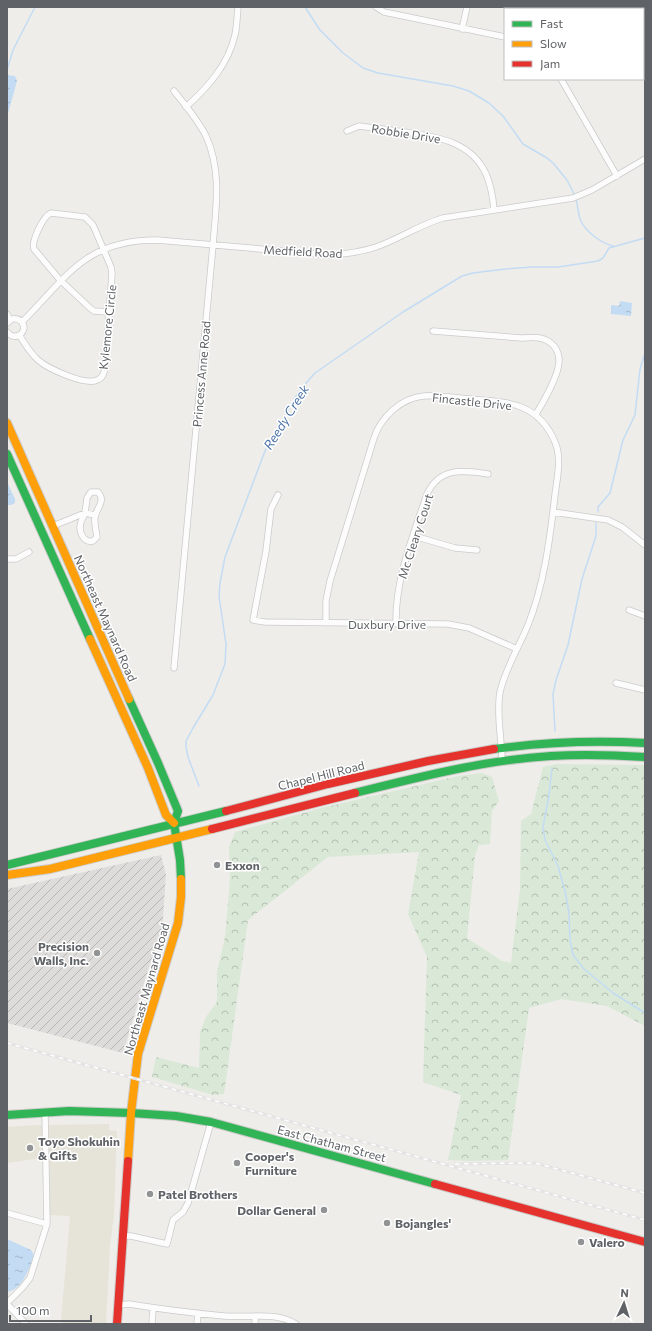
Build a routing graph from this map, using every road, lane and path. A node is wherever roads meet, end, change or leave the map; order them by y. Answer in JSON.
{"nodes":[{"id":1,"x":238,"y":7,"type":"edge"},
{"id":2,"x":376,"y":7,"type":"edge"},
{"id":3,"x":467,"y":7,"type":"edge"},
{"id":4,"x":462,"y":28,"type":"junction"},
{"id":5,"x":504,"y":37,"type":"edge"},
{"id":6,"x":562,"y":80,"type":"edge"},
{"id":7,"x":174,"y":91,"type":"dead end"},
{"id":8,"x":186,"y":107,"type":"junction"},
{"id":9,"x":347,"y":131,"type":"dead end"},
{"id":10,"x":645,"y":159,"type":"edge"},
{"id":11,"x":617,"y":176,"type":"junction"},
{"id":12,"x":494,"y":210,"type":"junction"},
{"id":13,"x":213,"y":245,"type":"junction"},
{"id":14,"x":103,"y":249,"type":"junction"},
{"id":15,"x":60,"y":280,"type":"junction"},
{"id":16,"x":109,"y":312,"type":"junction"},
{"id":17,"x":8,"y":319,"type":"edge"},
{"id":18,"x":22,"y":322,"type":"junction"},
{"id":19,"x":433,"y":331,"type":"dead end"},
{"id":20,"x":7,"y":333,"type":"edge"},
{"id":21,"x":19,"y":335,"type":"junction"},
{"id":22,"x":536,"y":414,"type":"junction"},
{"id":23,"x":7,"y":423,"type":"edge"},
{"id":24,"x":7,"y":454,"type":"edge"},
{"id":25,"x":488,"y":474,"type":"dead end"},
{"id":26,"x":278,"y":495,"type":"dead end"},
{"id":27,"x":553,"y":512,"type":"junction"},
{"id":28,"x":85,"y":513,"type":"junction"},
{"id":29,"x":95,"y":514,"type":"junction"},
{"id":30,"x":53,"y":526,"type":"junction"},
{"id":31,"x":414,"y":536,"type":"junction"},
{"id":32,"x":645,"y":545,"type":"edge"},
{"id":33,"x":477,"y":550,"type":"dead end"},
{"id":34,"x":30,"y":552,"type":"dead end"},
{"id":35,"x":7,"y":560,"type":"edge"},
{"id":36,"x":629,"y":610,"type":"dead end"},
{"id":37,"x":645,"y":616,"type":"edge"},
{"id":38,"x":326,"y":623,"type":"junction"},
{"id":39,"x":396,"y":624,"type":"junction"},
{"id":40,"x":517,"y":649,"type":"junction"},
{"id":41,"x":174,"y":668,"type":"dead end"},
{"id":42,"x":616,"y":683,"type":"dead end"},
{"id":43,"x":645,"y":690,"type":"edge"},
{"id":44,"x":645,"y":743,"type":"edge"},
{"id":45,"x":502,"y":747,"type":"junction"},
{"id":46,"x":645,"y":757,"type":"edge"},
{"id":47,"x":502,"y":762,"type":"junction"},
{"id":48,"x":174,"y":824,"type":"junction"},
{"id":49,"x":176,"y":838,"type":"junction"},
{"id":50,"x":7,"y":865,"type":"edge"},
{"id":51,"x":7,"y":875,"type":"edge"},
{"id":52,"x":45,"y":1112,"type":"junction"},
{"id":53,"x":130,"y":1113,"type":"junction"},
{"id":54,"x":7,"y":1115,"type":"edge"},
{"id":55,"x":210,"y":1122,"type":"junction"},
{"id":56,"x":7,"y":1213,"type":"edge"},
{"id":57,"x":47,"y":1224,"type":"junction"},
{"id":58,"x":122,"y":1236,"type":"junction"},
{"id":59,"x":645,"y":1242,"type":"edge"},
{"id":60,"x":7,"y":1304,"type":"edge"},
{"id":61,"x":118,"y":1305,"type":"junction"},
{"id":62,"x":153,"y":1308,"type":"junction"},
{"id":63,"x":198,"y":1314,"type":"junction"},
{"id":64,"x":255,"y":1316,"type":"junction"},
{"id":65,"x":26,"y":1324,"type":"edge"},
{"id":66,"x":117,"y":1324,"type":"edge"},
{"id":67,"x":152,"y":1324,"type":"edge"},
{"id":68,"x":197,"y":1324,"type":"edge"},
{"id":69,"x":255,"y":1324,"type":"edge"},
{"id":70,"x":296,"y":1324,"type":"edge"}],
"edges":[{"from":1,"to":8,"type":"street"},
{"from":2,"to":4,"type":"street"},
{"from":3,"to":4,"type":"street"},
{"from":4,"to":5,"type":"street"},
{"from":6,"to":11,"type":"street"},
{"from":7,"to":8,"type":"street","name":"Princess Anne Road"},
{"from":8,"to":13,"type":"street","name":"Princess Anne Road"},
{"from":9,"to":12,"type":"street","name":"Robbie Drive"},
{"from":10,"to":11,"type":"street","name":"Medfield Road"},
{"from":11,"to":12,"type":"street","name":"Medfield Road"},
{"from":12,"to":13,"type":"street","name":"Medfield Road"},
{"from":13,"to":14,"type":"street","name":"Medfield Road"},
{"from":13,"to":41,"type":"street","name":"Princess Anne Road"},
{"from":14,"to":15,"type":"street","name":"Medfield Road"},
{"from":14,"to":15,"type":"street","name":"Kylemore Circle"},
{"from":14,"to":16,"type":"street","name":"Kylemore Circle"},
{"from":15,"to":16,"type":"street"},
{"from":15,"to":18,"type":"street","name":"Medfield Road"},
{"from":16,"to":21,"type":"street","name":"Kylemore Circle"},
{"from":17,"to":18,"type":"street"},
{"from":18,"to":21,"type":"street","name":"Medfield Road"},
{"from":19,"to":22,"type":"street"},
{"from":20,"to":21,"type":"street"},
{"from":22,"to":27,"type":"street","name":"Fincastle Drive"},
{"from":22,"to":38,"type":"street","name":"Fincastle Drive"},
{"from":23,"to":30,"type":"main road","name":"Northeast Maynard Road"},
{"from":24,"to":48,"type":"main road","name":"Northeast Maynard Road"},
{"from":25,"to":31,"type":"street","name":"Mc Cleary Court"},
{"from":26,"to":38,"type":"street","name":"Duxbury Drive"},
{"from":27,"to":32,"type":"street"},
{"from":27,"to":40,"type":"street","name":"Fincastle Drive"},
{"from":28,"to":29,"type":"street"},
{"from":28,"to":29,"type":"street"},
{"from":28,"to":29,"type":"street"},
{"from":28,"to":30,"type":"street"},
{"from":30,"to":48,"type":"main road","name":"Northeast Maynard Road"},
{"from":31,"to":33,"type":"street"},
{"from":31,"to":39,"type":"street","name":"Mc Cleary Court"},
{"from":34,"to":35,"type":"street"},
{"from":36,"to":37,"type":"street"},
{"from":38,"to":39,"type":"street","name":"Duxbury Drive"},
{"from":39,"to":40,"type":"street","name":"Duxbury Drive"},
{"from":40,"to":45,"type":"street","name":"Fincastle Drive"},
{"from":42,"to":43,"type":"street"},
{"from":44,"to":45,"type":"main road","name":"Chapel Hill Road"},
{"from":45,"to":47,"type":"street","name":"Fincastle Drive"},
{"from":45,"to":48,"type":"main road","name":"Chapel Hill Road"},
{"from":46,"to":47,"type":"main road"},
{"from":47,"to":49,"type":"main road"},
{"from":48,"to":49,"type":"main road","name":"Northeast Maynard Road"},
{"from":48,"to":50,"type":"main road","name":"Chapel Hill Road"},
{"from":49,"to":51,"type":"main road"},
{"from":49,"to":53,"type":"main road","name":"Northeast Maynard Road"},
{"from":52,"to":53,"type":"main road","name":"East Chatham Street"},
{"from":52,"to":54,"type":"main road","name":"East Chatham Street"},
{"from":52,"to":57,"type":"street"},
{"from":53,"to":55,"type":"main road","name":"East Chatham Street"},
{"from":53,"to":58,"type":"main road","name":"Northeast Maynard Road"},
{"from":55,"to":58,"type":"street"},
{"from":55,"to":59,"type":"main road","name":"East Chatham Street"},
{"from":56,"to":57,"type":"street"},
{"from":57,"to":60,"type":"street"},
{"from":58,"to":61,"type":"main road","name":"Northeast Maynard Road"},
{"from":60,"to":65,"type":"street"},
{"from":61,"to":62,"type":"street"},
{"from":61,"to":66,"type":"main road","name":"Northeast Maynard Road"},
{"from":62,"to":63,"type":"street"},
{"from":62,"to":67,"type":"street"},
{"from":63,"to":64,"type":"street"},
{"from":63,"to":68,"type":"street"},
{"from":64,"to":69,"type":"street"},
{"from":64,"to":70,"type":"street"}]}
